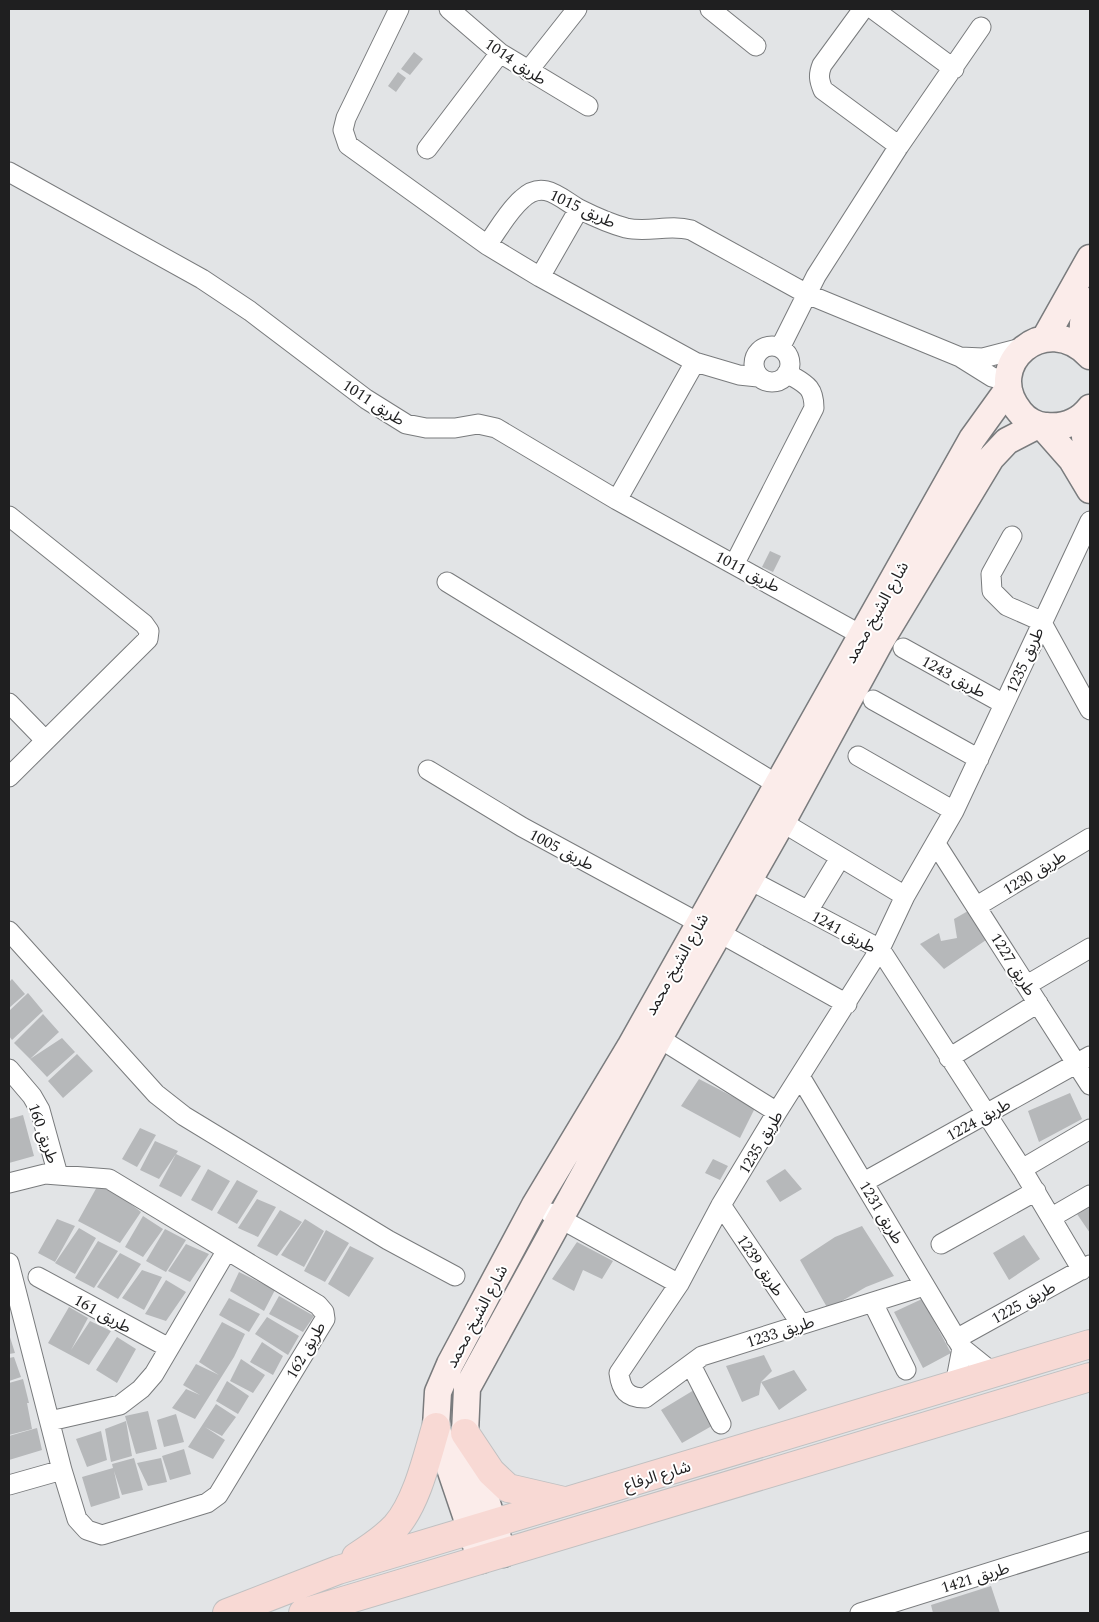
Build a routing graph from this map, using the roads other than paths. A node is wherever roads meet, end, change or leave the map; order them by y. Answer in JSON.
{"nodes":[{"id":1,"x":399,"y":9,"type":"edge"},
{"id":2,"x":449,"y":9,"type":"edge"},
{"id":3,"x":577,"y":9,"type":"edge"},
{"id":4,"x":710,"y":9,"type":"edge"},
{"id":5,"x":863,"y":9,"type":"edge"},
{"id":6,"x":873,"y":9,"type":"edge"},
{"id":7,"x":981,"y":27,"type":"dead end"},
{"id":8,"x":756,"y":46,"type":"dead end"},
{"id":9,"x":500,"y":53,"type":"junction"},
{"id":10,"x":954,"y":69,"type":"junction"},
{"id":11,"x":528,"y":71,"type":"junction"},
{"id":12,"x":588,"y":106,"type":"dead end"},
{"id":13,"x":899,"y":146,"type":"junction"},
{"id":14,"x":427,"y":149,"type":"dead end"},
{"id":15,"x":9,"y":172,"type":"edge"},
{"id":16,"x":579,"y":209,"type":"junction"},
{"id":17,"x":487,"y":245,"type":"junction"},
{"id":18,"x":1090,"y":258,"type":"edge"},
{"id":19,"x":540,"y":277,"type":"junction"},
{"id":20,"x":807,"y":294,"type":"junction"},
{"id":21,"x":1090,"y":301,"type":"edge"},
{"id":22,"x":1035,"y":342,"type":"junction"},
{"id":23,"x":780,"y":348,"type":"junction"},
{"id":24,"x":1086,"y":352,"type":"edge"},
{"id":25,"x":960,"y":357,"type":"junction"},
{"id":26,"x":695,"y":362,"type":"junction"},
{"id":27,"x":787,"y":373,"type":"junction"},
{"id":28,"x":758,"y":377,"type":"junction"},
{"id":29,"x":1008,"y":385,"type":"junction"},
{"id":30,"x":1088,"y":412,"type":"edge"},
{"id":31,"x":1040,"y":426,"type":"junction"},
{"id":32,"x":1090,"y":455,"type":"edge"},
{"id":33,"x":1090,"y":490,"type":"edge"},
{"id":34,"x":617,"y":500,"type":"junction"},
{"id":35,"x":9,"y":516,"type":"edge"},
{"id":36,"x":1090,"y":521,"type":"edge"},
{"id":37,"x":1012,"y":536,"type":"dead end"},
{"id":38,"x":1090,"y":540,"type":"edge"},
{"id":39,"x":735,"y":563,"type":"junction"},
{"id":40,"x":1071,"y":563,"type":"junction"},
{"id":41,"x":447,"y":582,"type":"dead end"},
{"id":42,"x":1042,"y":621,"type":"junction"},
{"id":43,"x":863,"y":636,"type":"junction"},
{"id":44,"x":903,"y":648,"type":"dead end"},
{"id":45,"x":873,"y":700,"type":"dead end"},
{"id":46,"x":9,"y":703,"type":"edge"},
{"id":47,"x":1004,"y":704,"type":"junction"},
{"id":48,"x":1090,"y":710,"type":"edge"},
{"id":49,"x":45,"y":740,"type":"junction"},
{"id":50,"x":858,"y":756,"type":"dead end"},
{"id":51,"x":979,"y":759,"type":"junction"},
{"id":52,"x":428,"y":770,"type":"dead end"},
{"id":53,"x":9,"y":777,"type":"edge"},
{"id":54,"x":778,"y":785,"type":"junction"},
{"id":55,"x":954,"y":811,"type":"junction"},
{"id":56,"x":782,"y":822,"type":"junction"},
{"id":57,"x":1090,"y":838,"type":"edge"},
{"id":58,"x":936,"y":844,"type":"junction"},
{"id":59,"x":840,"y":858,"type":"junction"},
{"id":60,"x":748,"y":879,"type":"junction"},
{"id":61,"x":905,"y":896,"type":"junction"},
{"id":62,"x":977,"y":906,"type":"junction"},
{"id":63,"x":808,"y":911,"type":"junction"},
{"id":64,"x":709,"y":928,"type":"junction"},
{"id":65,"x":9,"y":932,"type":"edge"},
{"id":66,"x":1090,"y":948,"type":"edge"},
{"id":67,"x":880,"y":949,"type":"junction"},
{"id":68,"x":1027,"y":985,"type":"junction"},
{"id":69,"x":1038,"y":1003,"type":"junction"},
{"id":70,"x":847,"y":1004,"type":"junction"},
{"id":71,"x":658,"y":1038,"type":"junction"},
{"id":72,"x":949,"y":1058,"type":"junction"},
{"id":73,"x":1084,"y":1059,"type":"edge"},
{"id":74,"x":9,"y":1069,"type":"edge"},
{"id":75,"x":801,"y":1078,"type":"junction"},
{"id":76,"x":1090,"y":1085,"type":"edge"},
{"id":77,"x":777,"y":1112,"type":"junction"},
{"id":78,"x":986,"y":1115,"type":"junction"},
{"id":79,"x":1090,"y":1129,"type":"edge"},
{"id":80,"x":1022,"y":1169,"type":"junction"},
{"id":81,"x":58,"y":1175,"type":"junction"},
{"id":82,"x":864,"y":1182,"type":"junction"},
{"id":83,"x":9,"y":1184,"type":"edge"},
{"id":84,"x":1036,"y":1191,"type":"junction"},
{"id":85,"x":1090,"y":1195,"type":"edge"},
{"id":86,"x":536,"y":1205,"type":"junction"},
{"id":87,"x":721,"y":1205,"type":"junction"},
{"id":88,"x":560,"y":1218,"type":"junction"},
{"id":89,"x":1052,"y":1218,"type":"junction"},
{"id":90,"x":940,"y":1244,"type":"dead end"},
{"id":91,"x":227,"y":1250,"type":"junction"},
{"id":92,"x":9,"y":1263,"type":"edge"},
{"id":93,"x":1086,"y":1268,"type":"edge"},
{"id":94,"x":455,"y":1276,"type":"dead end"},
{"id":95,"x":38,"y":1277,"type":"dead end"},
{"id":96,"x":679,"y":1284,"type":"junction"},
{"id":97,"x":924,"y":1286,"type":"junction"},
{"id":98,"x":873,"y":1303,"type":"junction"},
{"id":99,"x":14,"y":1306,"type":"edge"},
{"id":100,"x":801,"y":1324,"type":"junction"},
{"id":101,"x":959,"y":1344,"type":"junction"},
{"id":102,"x":1090,"y":1344,"type":"edge"},
{"id":103,"x":169,"y":1348,"type":"junction"},
{"id":104,"x":691,"y":1365,"type":"junction"},
{"id":105,"x":906,"y":1370,"type":"dead end"},
{"id":106,"x":993,"y":1373,"type":"junction"},
{"id":107,"x":1090,"y":1376,"type":"edge"},
{"id":108,"x":955,"y":1385,"type":"junction"},
{"id":109,"x":621,"y":1387,"type":"joint"},
{"id":110,"x":50,"y":1421,"type":"junction"},
{"id":111,"x":721,"y":1424,"type":"dead end"},
{"id":112,"x":436,"y":1426,"type":"junction"},
{"id":113,"x":465,"y":1433,"type":"junction"},
{"id":114,"x":62,"y":1470,"type":"junction"},
{"id":115,"x":9,"y":1485,"type":"edge"},
{"id":116,"x":568,"y":1502,"type":"junction"},
{"id":117,"x":482,"y":1526,"type":"junction"},
{"id":118,"x":1090,"y":1542,"type":"edge"},
{"id":119,"x":492,"y":1557,"type":"junction"},
{"id":120,"x":338,"y":1570,"type":"junction"},
{"id":121,"x":227,"y":1613,"type":"edge"},
{"id":122,"x":303,"y":1613,"type":"edge"},
{"id":123,"x":860,"y":1613,"type":"edge"}],
"edges":[{"from":1,"to":17,"type":"street"},
{"from":2,"to":9,"type":"street","name":"طريق 1014"},
{"from":3,"to":11,"type":"street"},
{"from":4,"to":8,"type":"street"},
{"from":5,"to":13,"type":"street"},
{"from":6,"to":10,"type":"street"},
{"from":7,"to":10,"type":"street"},
{"from":9,"to":11,"type":"street","name":"طريق 1014"},
{"from":9,"to":14,"type":"street"},
{"from":10,"to":13,"type":"street"},
{"from":11,"to":12,"type":"street","name":"طريق 1014"},
{"from":13,"to":20,"type":"street"},
{"from":15,"to":34,"type":"street","name":"طريق 1011"},
{"from":16,"to":17,"type":"street","name":"طريق 1015"},
{"from":16,"to":19,"type":"street"},
{"from":16,"to":20,"type":"street","name":"طريق 1015"},
{"from":17,"to":19,"type":"street"},
{"from":18,"to":22,"type":"street"},
{"from":19,"to":26,"type":"street"},
{"from":20,"to":23,"type":"street"},
{"from":20,"to":25,"type":"street","name":"طريق 1015"},
{"from":21,"to":24,"type":"street"},
{"from":22,"to":24,"type":"street"},
{"from":22,"to":25,"type":"street","name":"طريق 1015"},
{"from":22,"to":29,"type":"street","name":"شارع الشيخ محمد"},
{"from":23,"to":27,"type":"street"},
{"from":23,"to":28,"type":"street"},
{"from":25,"to":29,"type":"street","name":"طريق 1015"},
{"from":26,"to":28,"type":"street"},
{"from":26,"to":34,"type":"street"},
{"from":27,"to":28,"type":"street"},
{"from":27,"to":39,"type":"street"},
{"from":29,"to":31,"type":"street"},
{"from":29,"to":43,"type":"street","name":"شارع الشيخ محمد"},
{"from":30,"to":31,"type":"street"},
{"from":30,"to":32,"type":"street"},
{"from":31,"to":33,"type":"street"},
{"from":31,"to":56,"type":"street","name":"شارع الشيخ محمد"},
{"from":34,"to":39,"type":"street","name":"طريق 1011"},
{"from":35,"to":49,"type":"street"},
{"from":36,"to":40,"type":"street","name":"طريق 1235"},
{"from":37,"to":42,"type":"street"},
{"from":38,"to":40,"type":"street","name":"طريق 1235"},
{"from":39,"to":43,"type":"street","name":"طريق 1011"},
{"from":40,"to":42,"type":"street","name":"طريق 1235"},
{"from":41,"to":54,"type":"street"},
{"from":42,"to":47,"type":"street","name":"طريق 1235"},
{"from":42,"to":48,"type":"street"},
{"from":43,"to":54,"type":"street","name":"شارع الشيخ محمد"},
{"from":44,"to":47,"type":"street","name":"طريق 1243"},
{"from":45,"to":51,"type":"street"},
{"from":46,"to":49,"type":"street"},
{"from":47,"to":51,"type":"street","name":"طريق 1235"},
{"from":49,"to":53,"type":"street"},
{"from":50,"to":55,"type":"street"},
{"from":51,"to":55,"type":"street","name":"طريق 1235"},
{"from":52,"to":64,"type":"street","name":"طريق 1005"},
{"from":54,"to":64,"type":"street","name":"شارع الشيخ محمد"},
{"from":55,"to":58,"type":"street","name":"طريق 1235"},
{"from":56,"to":59,"type":"street"},
{"from":56,"to":60,"type":"street","name":"شارع الشيخ محمد"},
{"from":57,"to":62,"type":"street","name":"طريق 1230"},
{"from":58,"to":61,"type":"street","name":"طريق 1235"},
{"from":58,"to":62,"type":"street","name":"طريق 1227"},
{"from":59,"to":61,"type":"street"},
{"from":59,"to":63,"type":"street"},
{"from":60,"to":63,"type":"street","name":"طريق 1241"},
{"from":60,"to":64,"type":"street","name":"شارع الشيخ محمد"},
{"from":61,"to":67,"type":"street","name":"طريق 1235"},
{"from":62,"to":68,"type":"street","name":"طريق 1227"},
{"from":63,"to":67,"type":"street","name":"طريق 1241"},
{"from":64,"to":70,"type":"street"},
{"from":64,"to":71,"type":"street","name":"شارع الشيخ محمد"},
{"from":64,"to":86,"type":"street","name":"شارع الشيخ محمد"},
{"from":65,"to":94,"type":"street"},
{"from":66,"to":68,"type":"street"},
{"from":67,"to":70,"type":"street","name":"طريق 1235"},
{"from":67,"to":72,"type":"street","name":"طريق 1241"},
{"from":68,"to":69,"type":"street","name":"طريق 1227"},
{"from":69,"to":72,"type":"street"},
{"from":69,"to":73,"type":"street","name":"طريق 1227"},
{"from":70,"to":75,"type":"street","name":"طريق 1235"},
{"from":71,"to":77,"type":"street"},
{"from":71,"to":88,"type":"street","name":"شارع الشيخ محمد"},
{"from":72,"to":78,"type":"street","name":"طريق 1241"},
{"from":73,"to":76,"type":"street","name":"طريق 1227"},
{"from":73,"to":78,"type":"street","name":"طريق 1224"},
{"from":74,"to":81,"type":"street","name":"طريق 160"},
{"from":75,"to":77,"type":"street","name":"طريق 1235"},
{"from":75,"to":82,"type":"street","name":"طريق 1231"},
{"from":77,"to":87,"type":"street","name":"طريق 1235"},
{"from":78,"to":80,"type":"street","name":"طريق 1241"},
{"from":78,"to":82,"type":"street","name":"طريق 1224"},
{"from":79,"to":80,"type":"street"},
{"from":80,"to":84,"type":"street","name":"طريق 1241"},
{"from":81,"to":83,"type":"street","name":"طريق 162"},
{"from":81,"to":91,"type":"street","name":"طريق 162"},
{"from":82,"to":97,"type":"street","name":"طريق 1231"},
{"from":84,"to":89,"type":"street","name":"طريق 1241"},
{"from":84,"to":90,"type":"street"},
{"from":85,"to":89,"type":"street"},
{"from":86,"to":88,"type":"street"},
{"from":86,"to":112,"type":"street","name":"شارع الشيخ محمد"},
{"from":87,"to":96,"type":"street","name":"طريق 1235"},
{"from":87,"to":100,"type":"street","name":"طريق 1239"},
{"from":88,"to":96,"type":"street"},
{"from":88,"to":113,"type":"street","name":"شارع الشيخ محمد"},
{"from":89,"to":93,"type":"street","name":"طريق 1241"},
{"from":91,"to":103,"type":"street"},
{"from":91,"to":114,"type":"street","name":"طريق 162"},
{"from":92,"to":99,"type":"street"},
{"from":93,"to":101,"type":"street","name":"طريق 1225"},
{"from":95,"to":103,"type":"street","name":"طريق 161"},
{"from":96,"to":109,"type":"street","name":"طريق 1235"},
{"from":97,"to":98,"type":"street","name":"طريق 1233"},
{"from":97,"to":101,"type":"street","name":"طريق 1231"},
{"from":98,"to":100,"type":"street","name":"طريق 1233"},
{"from":98,"to":105,"type":"street"},
{"from":99,"to":110,"type":"street"},
{"from":100,"to":104,"type":"street","name":"طريق 1233"},
{"from":101,"to":106,"type":"street","name":"طريق 1231"},
{"from":101,"to":108,"type":"street"},
{"from":102,"to":106,"type":"main road","name":"شارع الرفاع"},
{"from":103,"to":110,"type":"street"},
{"from":104,"to":109,"type":"street","name":"طريق 1233"},
{"from":104,"to":111,"type":"street"},
{"from":106,"to":108,"type":"main road","name":"شارع الرفاع"},
{"from":107,"to":119,"type":"main road","name":"شارع الرفاع"},
{"from":108,"to":116,"type":"main road","name":"شارع الرفاع"},
{"from":110,"to":114,"type":"street"},
{"from":112,"to":117,"type":"street","name":"شارع الشيخ محمد"},
{"from":112,"to":120,"type":"main road"},
{"from":113,"to":116,"type":"main road"},
{"from":113,"to":117,"type":"street","name":"شارع الشيخ محمد"},
{"from":114,"to":115,"type":"street"},
{"from":116,"to":117,"type":"main road","name":"شارع الرفاع"},
{"from":117,"to":119,"type":"street","name":"شارع الشيخ محمد"},
{"from":117,"to":120,"type":"main road","name":"شارع الرفاع"},
{"from":118,"to":123,"type":"street","name":"طريق 1421"},
{"from":119,"to":122,"type":"main road","name":"شارع الرفاع"},
{"from":120,"to":121,"type":"main road","name":"شارع الرفاع"}]}
